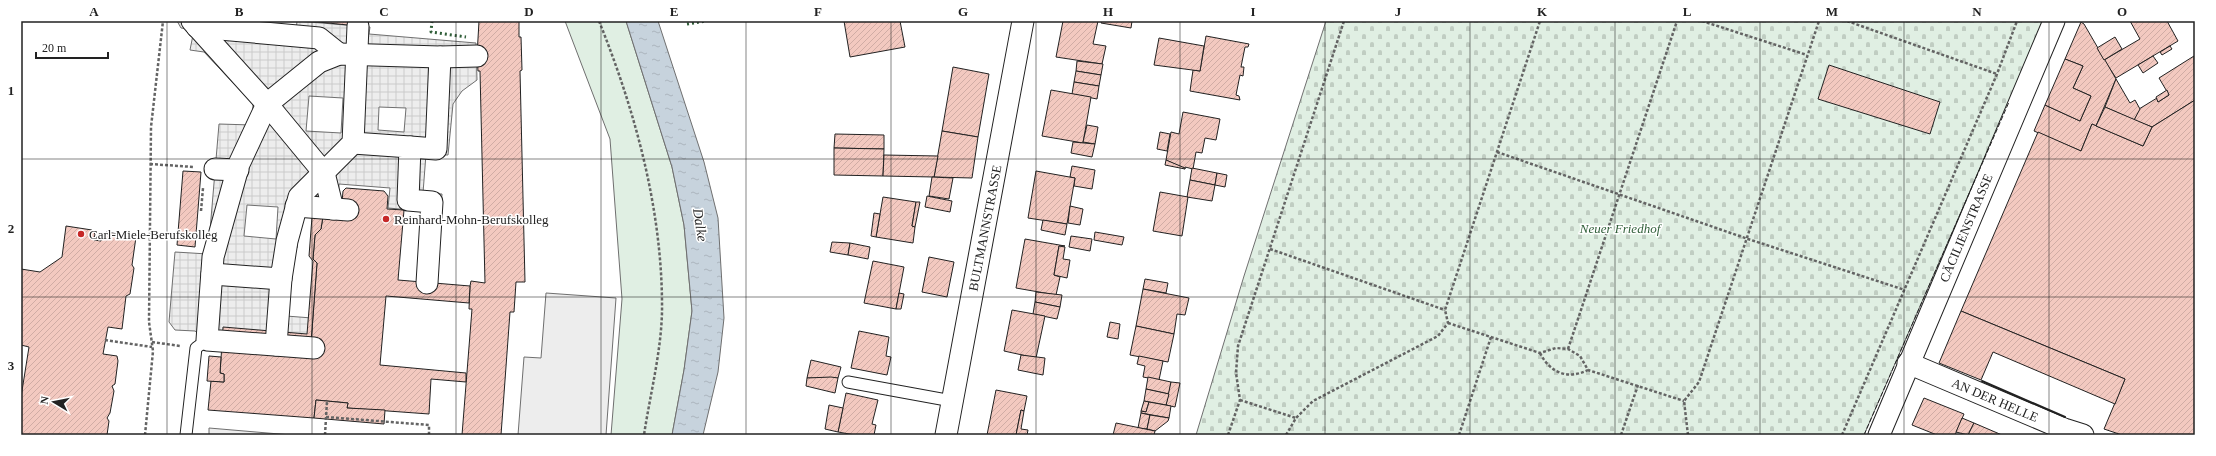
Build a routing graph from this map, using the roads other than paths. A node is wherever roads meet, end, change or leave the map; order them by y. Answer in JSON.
{"nodes":[{"id":1,"x":1023,"y":21,"type":"edge"},
{"id":2,"x":2054,"y":21,"type":"edge"},
{"id":3,"x":195,"y":24,"type":"edge"},
{"id":4,"x":358,"y":26,"type":"dead end"},
{"id":5,"x":348,"y":54,"type":"junction"},
{"id":6,"x":477,"y":56,"type":"dead end"},
{"id":7,"x":440,"y":57,"type":"junction"},
{"id":8,"x":267,"y":104,"type":"junction"},
{"id":9,"x":354,"y":143,"type":"junction"},
{"id":10,"x":410,"y":147,"type":"junction"},
{"id":11,"x":215,"y":169,"type":"road end"},
{"id":12,"x":238,"y":170,"type":"junction"},
{"id":13,"x":324,"y":174,"type":"junction"},
{"id":14,"x":296,"y":206,"type":"junction"},
{"id":15,"x":208,"y":262,"type":"junction"},
{"id":16,"x":281,"y":279,"type":"junction"},
{"id":17,"x":428,"y":283,"type":"dead end"},
{"id":18,"x":202,"y":344,"type":"junction"},
{"id":19,"x":276,"y":345,"type":"junction"},
{"id":20,"x":314,"y":348,"type":"dead end"},
{"id":21,"x":1908,"y":363,"type":"junction"},
{"id":22,"x":848,"y":382,"type":"dead end"},
{"id":23,"x":952,"y":401,"type":"junction"},
{"id":24,"x":186,"y":435,"type":"edge"},
{"id":25,"x":946,"y":435,"type":"edge"},
{"id":26,"x":1879,"y":435,"type":"edge"},
{"id":27,"x":2083,"y":435,"type":"edge"}],
"edges":[{"from":1,"to":23,"type":"street","name":"BULTMANNSTRASSE"},
{"from":2,"to":21,"type":"street","name":"CÄCILIENSTRASSE"},
{"from":3,"to":5,"type":"street"},
{"from":3,"to":8,"type":"street"},
{"from":4,"to":5,"type":"street"},
{"from":5,"to":7,"type":"street"},
{"from":5,"to":8,"type":"street"},
{"from":5,"to":9,"type":"street"},
{"from":6,"to":7,"type":"street"},
{"from":7,"to":10,"type":"street"},
{"from":8,"to":12,"type":"street"},
{"from":8,"to":13,"type":"street"},
{"from":9,"to":10,"type":"street"},
{"from":9,"to":13,"type":"street"},
{"from":10,"to":17,"type":"street"},
{"from":11,"to":12,"type":"street"},
{"from":12,"to":15,"type":"street"},
{"from":13,"to":14,"type":"street"},
{"from":13,"to":14,"type":"street"},
{"from":14,"to":16,"type":"street"},
{"from":15,"to":16,"type":"street"},
{"from":15,"to":18,"type":"street"},
{"from":16,"to":19,"type":"street"},
{"from":18,"to":19,"type":"street"},
{"from":18,"to":24,"type":"lane"},
{"from":19,"to":20,"type":"street"},
{"from":21,"to":26,"type":"street","name":"CÄCILIENSTRASSE"},
{"from":21,"to":27,"type":"street","name":"AN DER HELLE"},
{"from":22,"to":23,"type":"lane"},
{"from":23,"to":25,"type":"street","name":"BULTMANNSTRASSE"}]}
